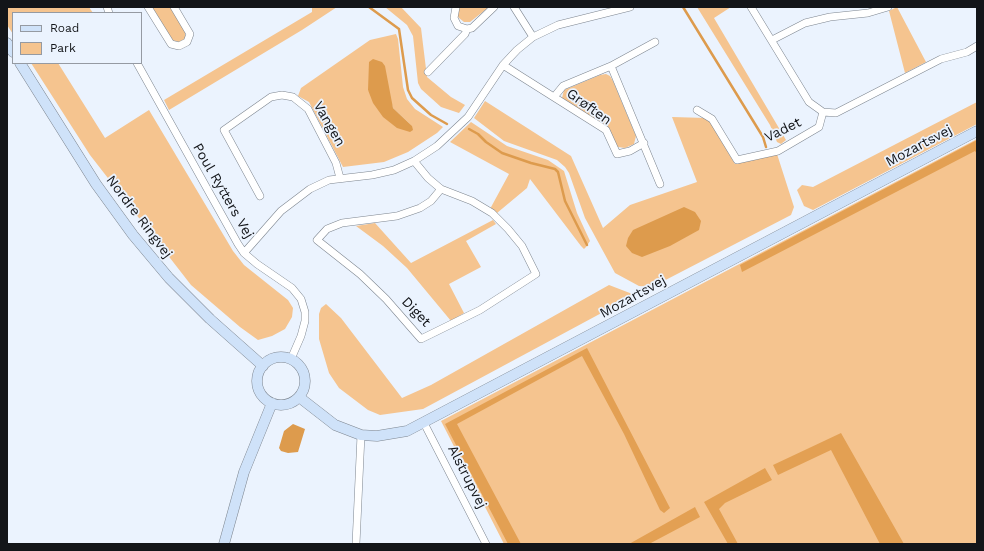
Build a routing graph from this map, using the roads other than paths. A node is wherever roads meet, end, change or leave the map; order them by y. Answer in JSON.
{"nodes":[{"id":1,"x":148,"y":7,"type":"edge"},
{"id":2,"x":174,"y":7,"type":"edge"},
{"id":3,"x":456,"y":7,"type":"edge"},
{"id":4,"x":494,"y":7,"type":"edge"},
{"id":5,"x":514,"y":7,"type":"edge"},
{"id":6,"x":630,"y":7,"type":"edge"},
{"id":7,"x":751,"y":7,"type":"edge"},
{"id":8,"x":888,"y":7,"type":"edge"},
{"id":9,"x":467,"y":29,"type":"junction"},
{"id":10,"x":533,"y":38,"type":"junction"},
{"id":11,"x":772,"y":40,"type":"junction"},
{"id":12,"x":655,"y":42,"type":"dead end"},
{"id":13,"x":977,"y":46,"type":"edge"},
{"id":14,"x":21,"y":64,"type":"edge"},
{"id":15,"x":138,"y":64,"type":"edge"},
{"id":16,"x":503,"y":65,"type":"junction"},
{"id":17,"x":611,"y":66,"type":"junction"},
{"id":18,"x":428,"y":72,"type":"dead end"},
{"id":19,"x":554,"y":97,"type":"junction"},
{"id":20,"x":697,"y":110,"type":"dead end"},
{"id":21,"x":823,"y":112,"type":"junction"},
{"id":22,"x":977,"y":131,"type":"edge"},
{"id":23,"x":644,"y":143,"type":"junction"},
{"id":24,"x":414,"y":161,"type":"junction"},
{"id":25,"x":340,"y":178,"type":"junction"},
{"id":26,"x":660,"y":184,"type":"dead end"},
{"id":27,"x":441,"y":189,"type":"junction"},
{"id":28,"x":260,"y":196,"type":"dead end"},
{"id":29,"x":244,"y":253,"type":"junction"},
{"id":30,"x":291,"y":359,"type":"junction"},
{"id":31,"x":263,"y":366,"type":"junction"},
{"id":32,"x":299,"y":397,"type":"junction"},
{"id":33,"x":272,"y":403,"type":"junction"},
{"id":34,"x":424,"y":423,"type":"junction"},
{"id":35,"x":361,"y":435,"type":"junction"},
{"id":36,"x":224,"y":544,"type":"edge"},
{"id":37,"x":356,"y":544,"type":"edge"},
{"id":38,"x":486,"y":544,"type":"edge"}],
"edges":[{"from":1,"to":2,"type":"street"},
{"from":3,"to":9,"type":"street"},
{"from":4,"to":9,"type":"street"},
{"from":5,"to":10,"type":"street"},
{"from":6,"to":10,"type":"street"},
{"from":7,"to":11,"type":"street","name":"Vadet"},
{"from":8,"to":11,"type":"street"},
{"from":9,"to":18,"type":"street"},
{"from":10,"to":16,"type":"street"},
{"from":11,"to":21,"type":"street","name":"Vadet"},
{"from":12,"to":17,"type":"street","name":"Grøften"},
{"from":13,"to":21,"type":"street"},
{"from":14,"to":31,"type":"street","name":"Nordre Ringvej"},
{"from":15,"to":29,"type":"street","name":"Poul Rytters Vej"},
{"from":16,"to":19,"type":"street","name":"Grøften"},
{"from":16,"to":24,"type":"street"},
{"from":17,"to":19,"type":"street","name":"Grøften"},
{"from":17,"to":23,"type":"street","name":"Grøften"},
{"from":19,"to":23,"type":"street","name":"Grøften"},
{"from":20,"to":21,"type":"street","name":"Vadet"},
{"from":22,"to":34,"type":"street","name":"Mozartsvej"},
{"from":23,"to":26,"type":"street","name":"Grøften"},
{"from":24,"to":25,"type":"street"},
{"from":24,"to":27,"type":"street","name":"Diget"},
{"from":25,"to":28,"type":"street","name":"Vangen"},
{"from":25,"to":29,"type":"street"},
{"from":27,"to":27,"type":"street","name":"Diget"},
{"from":29,"to":30,"type":"street","name":"Poul Rytters Vej"},
{"from":30,"to":31,"type":"street"},
{"from":30,"to":32,"type":"street"},
{"from":31,"to":33,"type":"street"},
{"from":32,"to":33,"type":"street"},
{"from":32,"to":35,"type":"street","name":"Mozartsvej"},
{"from":33,"to":36,"type":"street"},
{"from":34,"to":35,"type":"street","name":"Mozartsvej"},
{"from":34,"to":38,"type":"street","name":"Alstrupvej"},
{"from":35,"to":37,"type":"street"}]}
